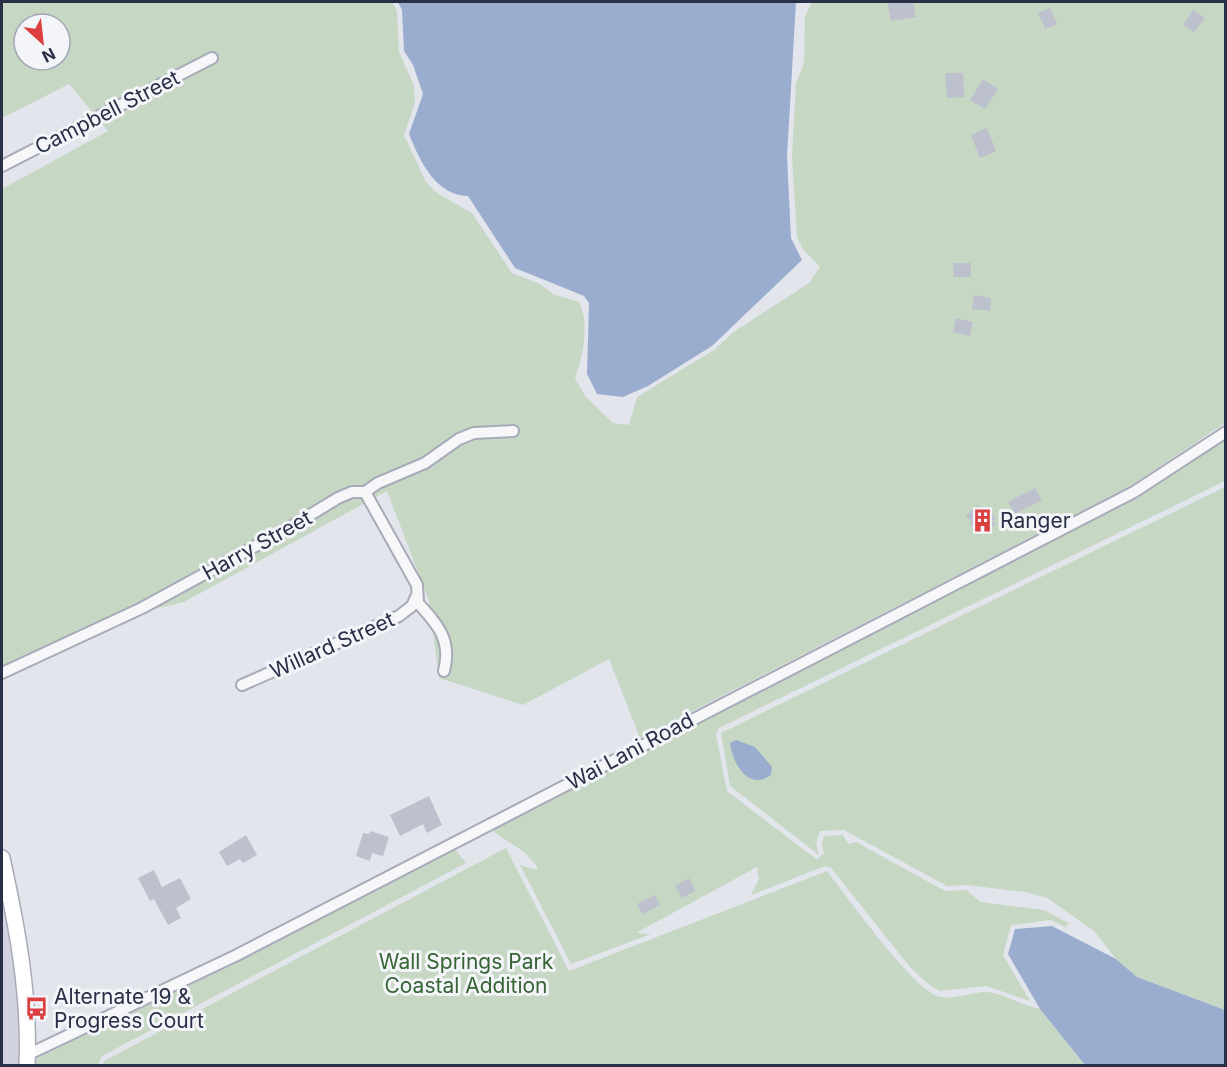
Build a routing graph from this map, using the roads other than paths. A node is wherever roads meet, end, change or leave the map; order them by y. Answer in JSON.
{"nodes":[{"id":1,"x":212,"y":58,"type":"dead end"},
{"id":2,"x":2,"y":166,"type":"edge"},
{"id":3,"x":513,"y":431,"type":"dead end"},
{"id":4,"x":1226,"y":432,"type":"edge"},
{"id":5,"x":365,"y":492,"type":"junction"},
{"id":6,"x":416,"y":597,"type":"junction"},
{"id":7,"x":444,"y":671,"type":"dead end"},
{"id":8,"x":2,"y":673,"type":"edge"},
{"id":9,"x":242,"y":685,"type":"dead end"},
{"id":10,"x":2,"y":858,"type":"edge"},
{"id":11,"x":27,"y":1060,"type":"edge"}],
"edges":[{"from":1,"to":2,"type":"street","name":"Campbell Street"},
{"from":3,"to":5,"type":"street","name":"Harry Street"},
{"from":4,"to":11,"type":"street","name":"Wai Lani Road"},
{"from":5,"to":6,"type":"street"},
{"from":5,"to":8,"type":"street","name":"Harry Street"},
{"from":6,"to":7,"type":"street"},
{"from":6,"to":9,"type":"street","name":"Willard Street"},
{"from":10,"to":11,"type":"main road"}]}
